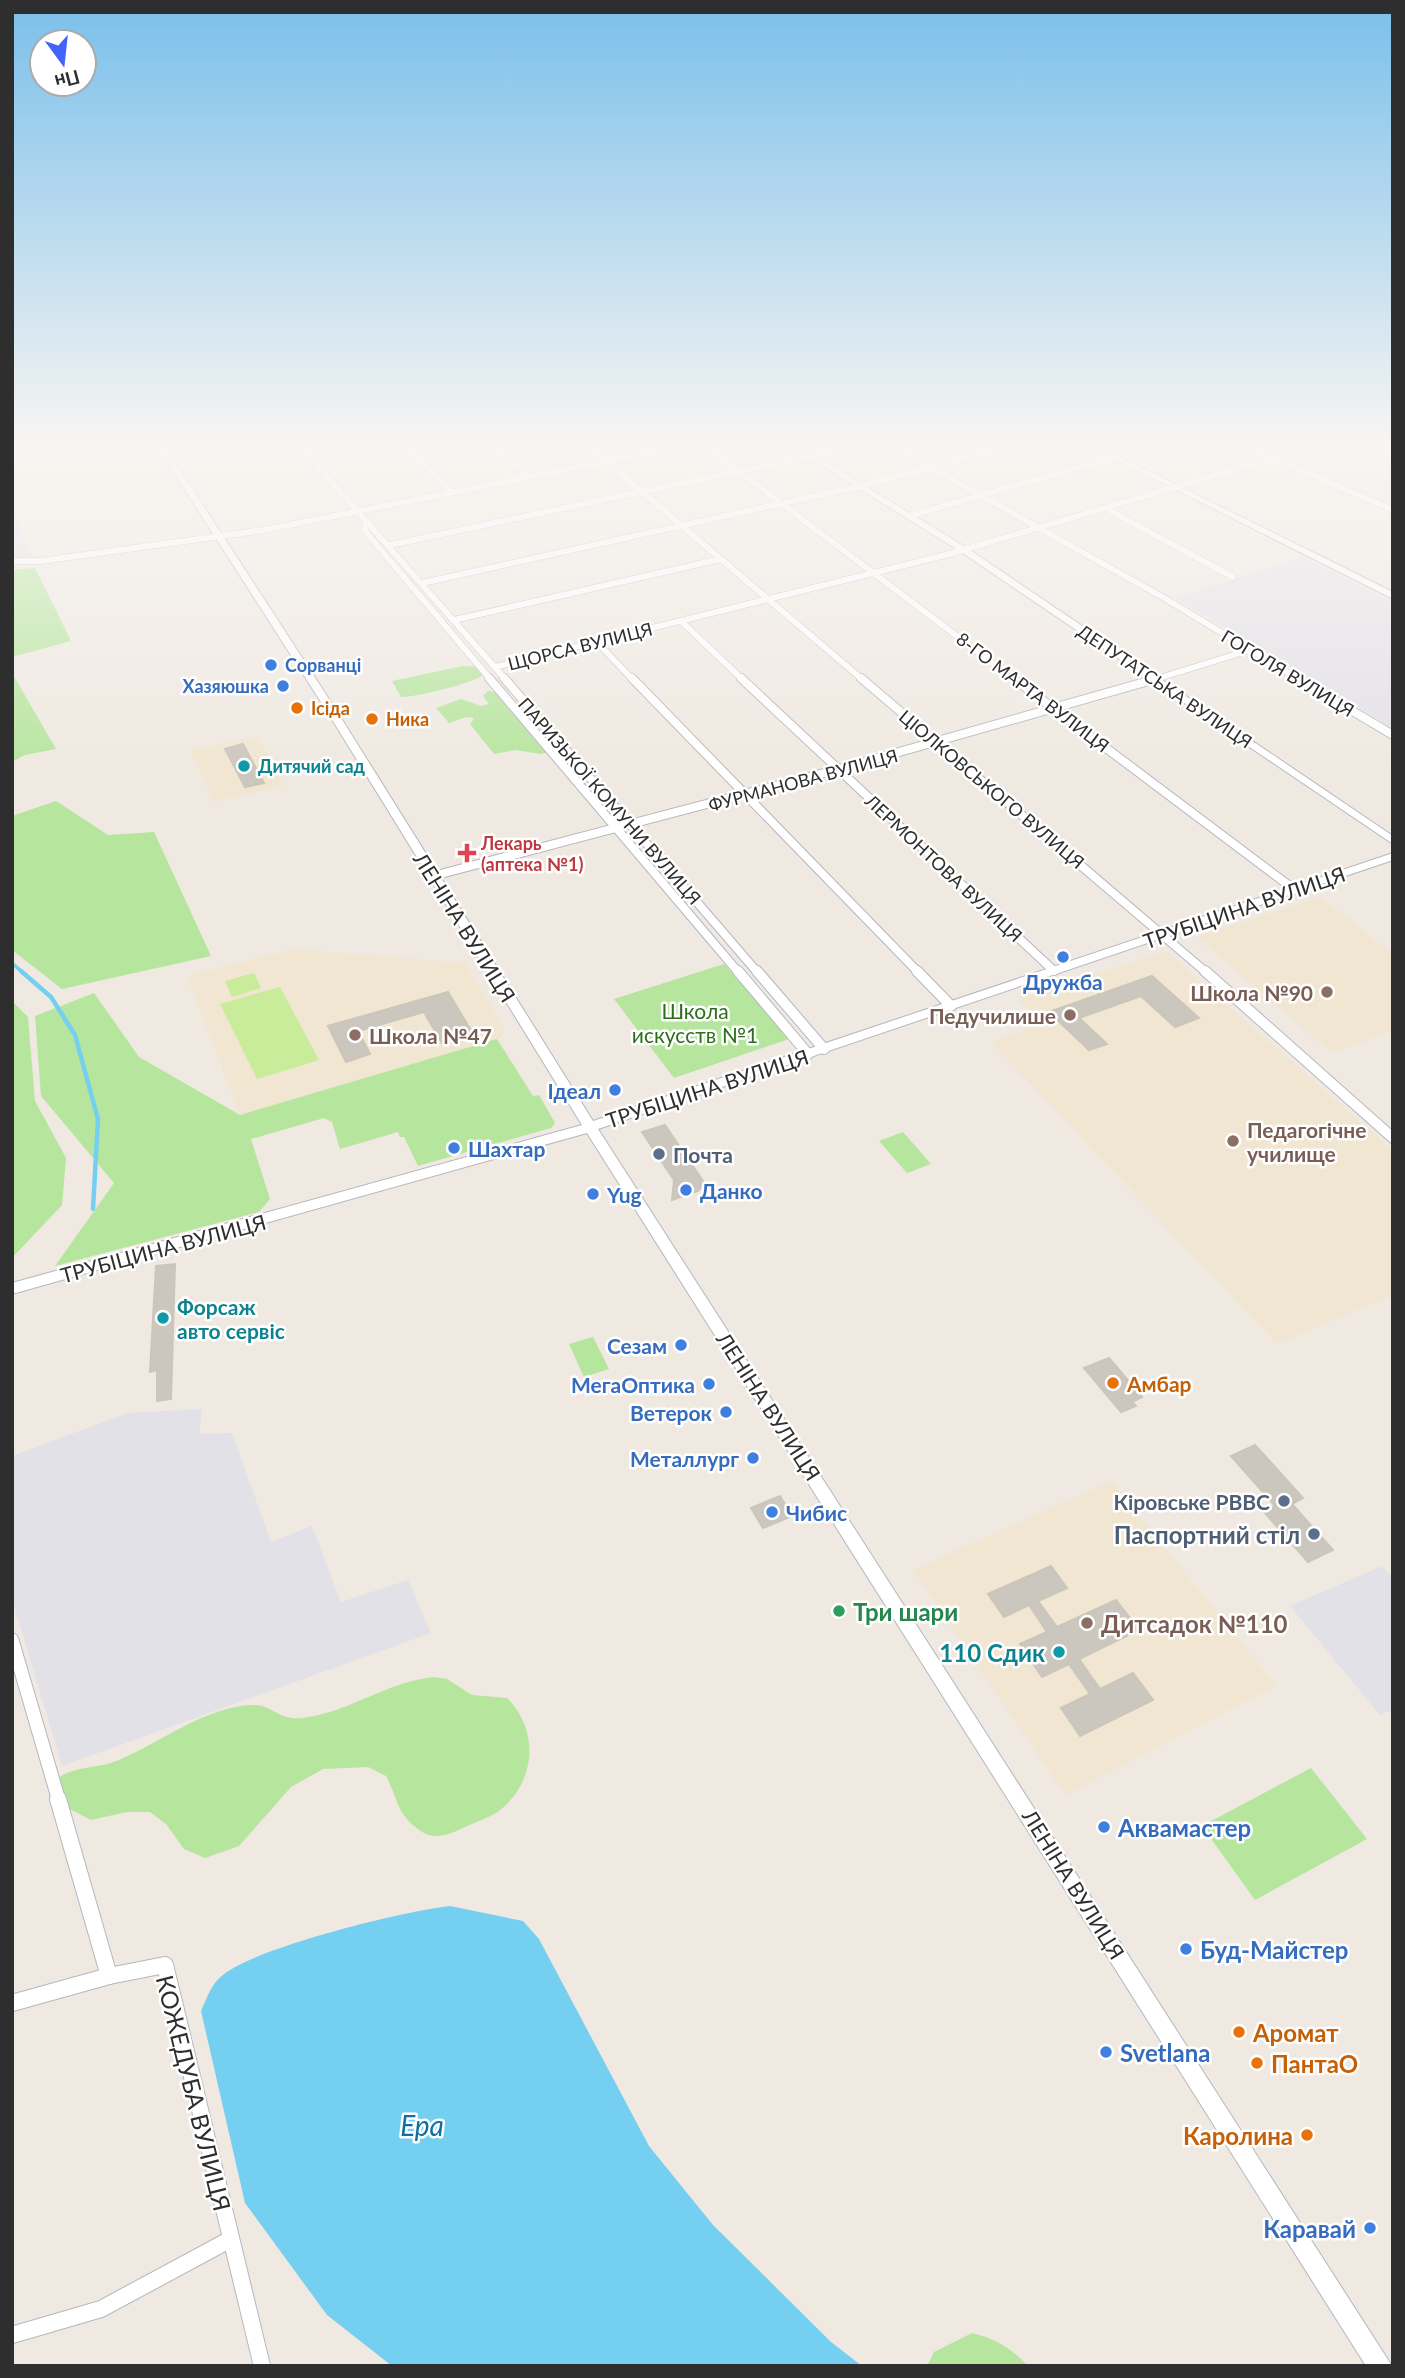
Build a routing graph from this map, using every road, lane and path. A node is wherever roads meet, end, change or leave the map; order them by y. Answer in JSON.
{"nodes":[{"id":1,"x":80,"y":556,"type":"edge"},
{"id":2,"x":231,"y":556,"type":"edge"},
{"id":3,"x":386,"y":556,"type":"edge"},
{"id":4,"x":399,"y":556,"type":"edge"},
{"id":5,"x":545,"y":556,"type":"edge"},
{"id":6,"x":718,"y":556,"type":"edge"},
{"id":7,"x":853,"y":556,"type":"edge"},
{"id":8,"x":941,"y":556,"type":"edge"},
{"id":9,"x":973,"y":556,"type":"edge"},
{"id":10,"x":1089,"y":556,"type":"edge"},
{"id":11,"x":1194,"y":556,"type":"edge"},
{"id":12,"x":1313,"y":556,"type":"edge"},
{"id":13,"x":721,"y":558,"type":"junction"},
{"id":14,"x":12,"y":561,"type":"edge"},
{"id":15,"x":876,"y":573,"type":"junction"},
{"id":16,"x":1233,"y":577,"type":"dead end"},
{"id":17,"x":422,"y":583,"type":"junction"},
{"id":18,"x":1393,"y":596,"type":"edge"},
{"id":19,"x":771,"y":599,"type":"junction"},
{"id":20,"x":454,"y":620,"type":"junction"},
{"id":21,"x":681,"y":621,"type":"junction"},
{"id":22,"x":597,"y":642,"type":"junction"},
{"id":23,"x":1250,"y":650,"type":"junction"},
{"id":24,"x":495,"y":667,"type":"junction"},
{"id":25,"x":1156,"y":680,"type":"junction"},
{"id":26,"x":1056,"y":709,"type":"junction"},
{"id":27,"x":1393,"y":735,"type":"edge"},
{"id":28,"x":938,"y":743,"type":"junction"},
{"id":29,"x":840,"y":769,"type":"junction"},
{"id":30,"x":748,"y":795,"type":"junction"},
{"id":31,"x":632,"y":827,"type":"junction"},
{"id":32,"x":618,"y":830,"type":"junction"},
{"id":33,"x":1393,"y":841,"type":"edge"},
{"id":34,"x":1393,"y":856,"type":"edge"},
{"id":35,"x":433,"y":876,"type":"junction"},
{"id":36,"x":1295,"y":890,"type":"junction"},
{"id":37,"x":1163,"y":934,"type":"junction"},
{"id":38,"x":1054,"y":971,"type":"junction"},
{"id":39,"x":951,"y":1006,"type":"junction"},
{"id":40,"x":824,"y":1049,"type":"junction"},
{"id":41,"x":808,"y":1054,"type":"junction"},
{"id":42,"x":590,"y":1127,"type":"junction"},
{"id":43,"x":1393,"y":1138,"type":"edge"},
{"id":44,"x":12,"y":1289,"type":"edge"},
{"id":45,"x":12,"y":1640,"type":"edge"},
{"id":46,"x":16,"y":1665,"type":"edge"},
{"id":47,"x":109,"y":1976,"type":"junction"},
{"id":48,"x":12,"y":2003,"type":"edge"},
{"id":49,"x":231,"y":2239,"type":"junction"},
{"id":50,"x":12,"y":2335,"type":"edge"},
{"id":51,"x":262,"y":2366,"type":"edge"},
{"id":52,"x":1380,"y":2366,"type":"edge"}],
"edges":[{"from":1,"to":14,"type":"street"},
{"from":2,"to":35,"type":"street","name":"ЛЕНІНА ВУЛИЦЯ"},
{"from":3,"to":32,"type":"street","name":"ПАРИЗЬКОЇ КОМУНИ ВУЛИЦЯ"},
{"from":4,"to":17,"type":"street","name":"ПАРИЗЬКОЇ КОМУНИ ВУЛИЦЯ"},
{"from":5,"to":17,"type":"street"},
{"from":6,"to":13,"type":"street","name":"ЦІОЛКОВСЬКОГО ВУЛИЦЯ"},
{"from":7,"to":15,"type":"street","name":"8-ГО МАРТА ВУЛИЦЯ"},
{"from":8,"to":15,"type":"street","name":"ЩОРСА ВУЛИЦЯ"},
{"from":9,"to":25,"type":"street","name":"ДЕПУТАТСЬКА ВУЛИЦЯ"},
{"from":10,"to":23,"type":"street","name":"ГОГОЛЯ ВУЛИЦЯ"},
{"from":11,"to":16,"type":"street"},
{"from":12,"to":18,"type":"street"},
{"from":13,"to":19,"type":"street","name":"ЦІОЛКОВСЬКОГО ВУЛИЦЯ"},
{"from":13,"to":20,"type":"street"},
{"from":15,"to":19,"type":"street","name":"ЩОРСА ВУЛИЦЯ"},
{"from":15,"to":26,"type":"street","name":"8-ГО МАРТА ВУЛИЦЯ"},
{"from":17,"to":20,"type":"street","name":"ПАРИЗЬКОЇ КОМУНИ ВУЛИЦЯ"},
{"from":19,"to":21,"type":"street","name":"ЩОРСА ВУЛИЦЯ"},
{"from":19,"to":28,"type":"street","name":"ЦІОЛКОВСЬКОГО ВУЛИЦЯ"},
{"from":20,"to":24,"type":"street","name":"ПАРИЗЬКОЇ КОМУНИ ВУЛИЦЯ"},
{"from":21,"to":22,"type":"street","name":"ЩОРСА ВУЛИЦЯ"},
{"from":21,"to":29,"type":"street","name":"ЛЕРМОНТОВА ВУЛИЦЯ"},
{"from":22,"to":24,"type":"street","name":"ЩОРСА ВУЛИЦЯ"},
{"from":22,"to":30,"type":"street"},
{"from":23,"to":25,"type":"street","name":"ФУРМАНОВА ВУЛИЦЯ"},
{"from":23,"to":27,"type":"street","name":"ГОГОЛЯ ВУЛИЦЯ"},
{"from":24,"to":31,"type":"street","name":"ПАРИЗЬКОЇ КОМУНИ ВУЛИЦЯ"},
{"from":25,"to":26,"type":"street","name":"ФУРМАНОВА ВУЛИЦЯ"},
{"from":25,"to":33,"type":"street","name":"ДЕПУТАТСЬКА ВУЛИЦЯ"},
{"from":26,"to":28,"type":"street","name":"ФУРМАНОВА ВУЛИЦЯ"},
{"from":26,"to":36,"type":"street","name":"8-ГО МАРТА ВУЛИЦЯ"},
{"from":28,"to":29,"type":"street","name":"ФУРМАНОВА ВУЛИЦЯ"},
{"from":28,"to":37,"type":"street","name":"ЦІОЛКОВСЬКОГО ВУЛИЦЯ"},
{"from":29,"to":30,"type":"street","name":"ФУРМАНОВА ВУЛИЦЯ"},
{"from":29,"to":38,"type":"street","name":"ЛЕРМОНТОВА ВУЛИЦЯ"},
{"from":30,"to":31,"type":"street","name":"ФУРМАНОВА ВУЛИЦЯ"},
{"from":30,"to":39,"type":"street"},
{"from":31,"to":32,"type":"street","name":"ФУРМАНОВА ВУЛИЦЯ"},
{"from":31,"to":40,"type":"street","name":"ПАРИЗЬКОЇ КОМУНИ ВУЛИЦЯ"},
{"from":32,"to":35,"type":"street","name":"ФУРМАНОВА ВУЛИЦЯ"},
{"from":32,"to":41,"type":"street","name":"ПАРИЗЬКОЇ КОМУНИ ВУЛИЦЯ"},
{"from":34,"to":36,"type":"street","name":"ТРУБІЦИНА ВУЛИЦЯ"},
{"from":35,"to":42,"type":"street","name":"ЛЕНІНА ВУЛИЦЯ"},
{"from":36,"to":37,"type":"street","name":"ТРУБІЦИНА ВУЛИЦЯ"},
{"from":37,"to":38,"type":"street","name":"ТРУБІЦИНА ВУЛИЦЯ"},
{"from":37,"to":43,"type":"street","name":"ЦІОЛКОВСЬКОГО ВУЛИЦЯ"},
{"from":38,"to":39,"type":"street","name":"ТРУБІЦИНА ВУЛИЦЯ"},
{"from":39,"to":40,"type":"street","name":"ТРУБІЦИНА ВУЛИЦЯ"},
{"from":40,"to":41,"type":"street","name":"ТРУБІЦИНА ВУЛИЦЯ"},
{"from":41,"to":42,"type":"street","name":"ТРУБІЦИНА ВУЛИЦЯ"},
{"from":42,"to":44,"type":"street","name":"ТРУБІЦИНА ВУЛИЦЯ"},
{"from":42,"to":52,"type":"street","name":"ЛЕНІНА ВУЛИЦЯ"},
{"from":45,"to":46,"type":"street"},
{"from":46,"to":47,"type":"street"},
{"from":47,"to":48,"type":"street"},
{"from":47,"to":49,"type":"street","name":"КОЖЕДУБА ВУЛИЦЯ"},
{"from":49,"to":50,"type":"street"},
{"from":49,"to":51,"type":"street","name":"КОЖЕДУБА ВУЛИЦЯ"}]}
